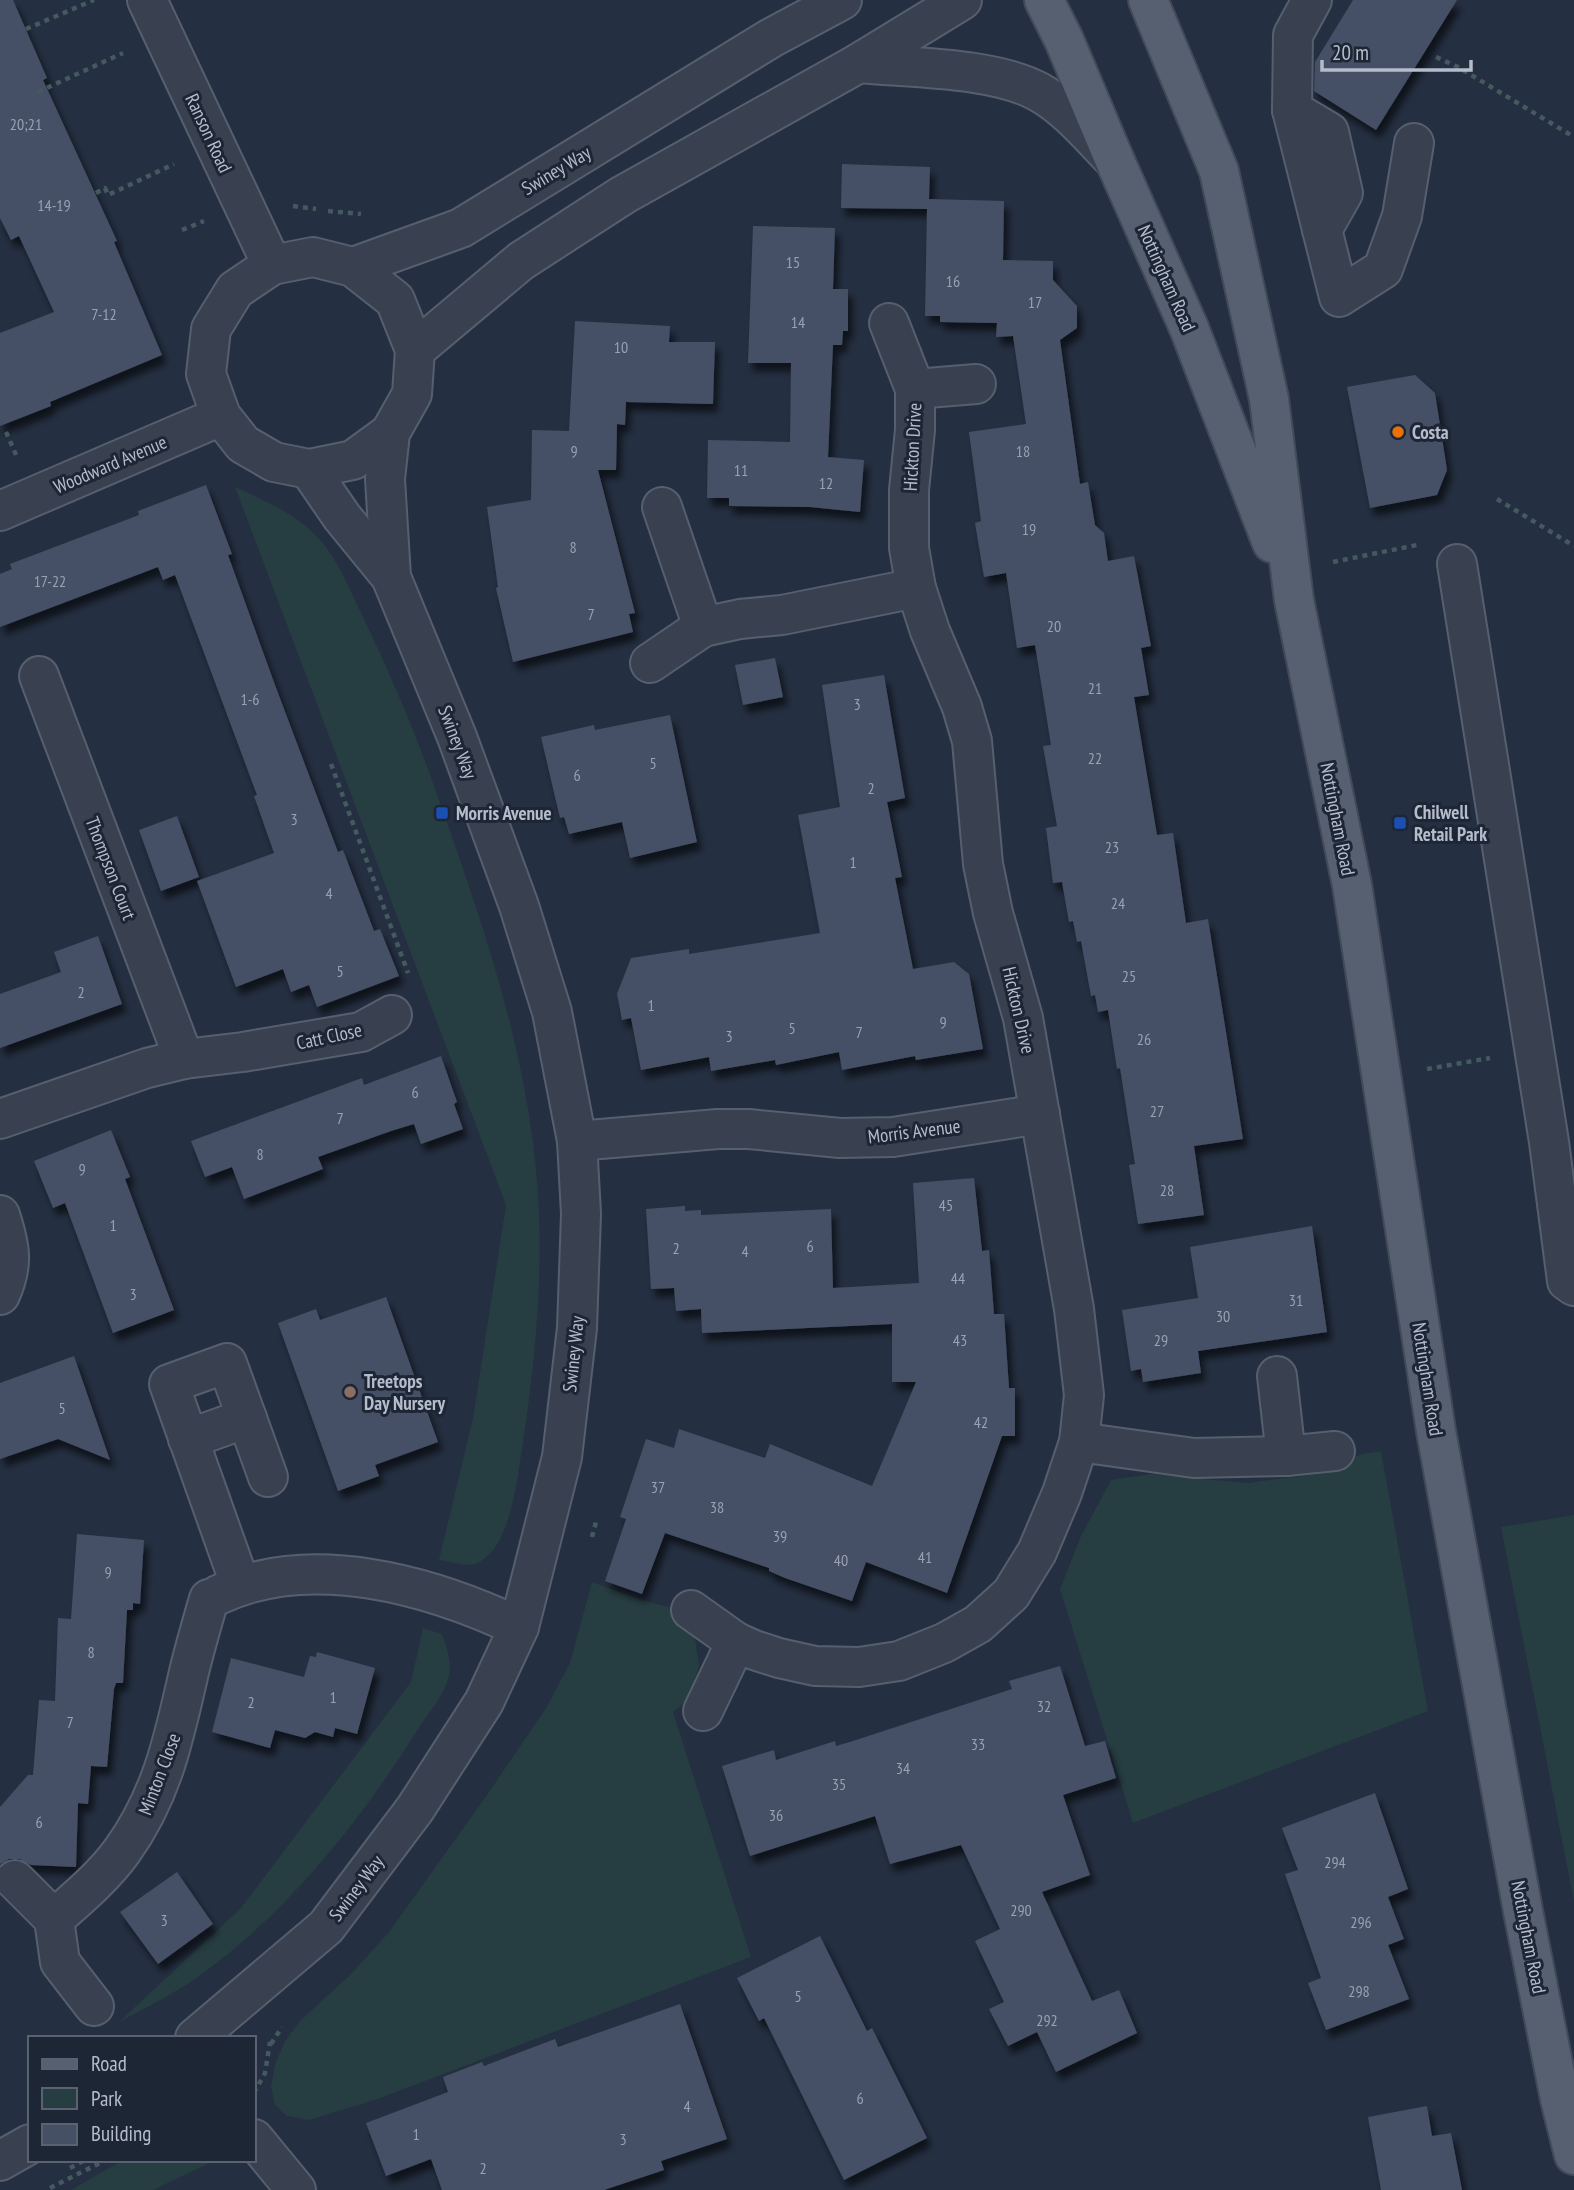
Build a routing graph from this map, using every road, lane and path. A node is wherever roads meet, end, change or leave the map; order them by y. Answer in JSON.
{"nodes":[{"id":1,"x":94,"y":0,"type":"edge"},
{"id":2,"x":147,"y":0,"type":"edge"},
{"id":3,"x":842,"y":0,"type":"edge"},
{"id":4,"x":962,"y":0,"type":"edge"},
{"id":5,"x":1044,"y":0,"type":"edge"},
{"id":6,"x":1148,"y":0,"type":"edge"},
{"id":7,"x":1312,"y":0,"type":"edge"},
{"id":8,"x":26,"y":29,"type":"dead end"},
{"id":9,"x":163,"y":34,"type":"junction"},
{"id":10,"x":1436,"y":57,"type":"dead end"},
{"id":11,"x":859,"y":63,"type":"junction"},
{"id":12,"x":38,"y":92,"type":"dead end"},
{"id":13,"x":1574,"y":137,"type":"edge"},
{"id":14,"x":1414,"y":143,"type":"dead end"},
{"id":15,"x":215,"y":145,"type":"junction"},
{"id":16,"x":1115,"y":161,"type":"junction"},
{"id":17,"x":96,"y":193,"type":"dead end"},
{"id":18,"x":272,"y":265,"type":"junction"},
{"id":19,"x":353,"y":267,"type":"junction"},
{"id":20,"x":889,"y":323,"type":"dead end"},
{"id":21,"x":415,"y":350,"type":"junction"},
{"id":22,"x":976,"y":384,"type":"dead end"},
{"id":23,"x":915,"y":389,"type":"junction"},
{"id":24,"x":220,"y":416,"type":"junction"},
{"id":25,"x":390,"y":433,"type":"junction"},
{"id":26,"x":309,"y":469,"type":"junction"},
{"id":27,"x":1497,"y":499,"type":"dead end"},
{"id":28,"x":662,"y":508,"type":"dead end"},
{"id":29,"x":0,"y":511,"type":"edge"},
{"id":30,"x":1574,"y":546,"type":"edge"},
{"id":31,"x":1457,"y":564,"type":"joint"},
{"id":32,"x":391,"y":577,"type":"junction"},
{"id":33,"x":1293,"y":585,"type":"junction"},
{"id":34,"x":916,"y":588,"type":"junction"},
{"id":35,"x":703,"y":626,"type":"junction"},
{"id":36,"x":650,"y":663,"type":"dead end"},
{"id":37,"x":38,"y":676,"type":"dead end"},
{"id":38,"x":331,"y":764,"type":"dead end"},
{"id":39,"x":392,"y":1015,"type":"joint"},
{"id":40,"x":1534,"y":1050,"type":"junction"},
{"id":41,"x":184,"y":1059,"type":"junction"},
{"id":42,"x":1382,"y":1078,"type":"junction"},
{"id":43,"x":1040,"y":1114,"type":"junction"},
{"id":44,"x":0,"y":1119,"type":"edge"},
{"id":45,"x":577,"y":1141,"type":"junction"},
{"id":46,"x":1561,"y":1147,"type":"edge"},
{"id":47,"x":0,"y":1215,"type":"edge"},
{"id":48,"x":1574,"y":1286,"type":"edge"},
{"id":49,"x":0,"y":1295,"type":"edge"},
{"id":50,"x":1277,"y":1377,"type":"dead end"},
{"id":51,"x":247,"y":1418,"type":"junction"},
{"id":52,"x":188,"y":1439,"type":"junction"},
{"id":53,"x":1079,"y":1442,"type":"junction"},
{"id":54,"x":1335,"y":1451,"type":"dead end"},
{"id":55,"x":1286,"y":1456,"type":"junction"},
{"id":56,"x":268,"y":1476,"type":"dead end"},
{"id":57,"x":597,"y":1514,"type":"dead end"},
{"id":58,"x":591,"y":1540,"type":"dead end"},
{"id":59,"x":211,"y":1598,"type":"junction"},
{"id":60,"x":691,"y":1610,"type":"dead end"},
{"id":61,"x":519,"y":1627,"type":"junction"},
{"id":62,"x":736,"y":1642,"type":"junction"},
{"id":63,"x":703,"y":1711,"type":"dead end"},
{"id":64,"x":15,"y":1880,"type":"dead end"},
{"id":65,"x":54,"y":1919,"type":"junction"},
{"id":66,"x":94,"y":2006,"type":"dead end"},
{"id":67,"x":286,"y":2020,"type":"dead end"},
{"id":68,"x":197,"y":2036,"type":"edge"},
{"id":69,"x":267,"y":2037,"type":"dead end"},
{"id":70,"x":271,"y":2044,"type":"junction"},
{"id":71,"x":268,"y":2059,"type":"junction"},
{"id":72,"x":275,"y":2064,"type":"dead end"},
{"id":73,"x":256,"y":2090,"type":"edge"},
{"id":74,"x":256,"y":2141,"type":"edge"},
{"id":75,"x":28,"y":2145,"type":"edge"},
{"id":76,"x":1574,"y":2155,"type":"edge"},
{"id":77,"x":0,"y":2161,"type":"edge"},
{"id":78,"x":102,"y":2162,"type":"edge"},
{"id":79,"x":46,"y":2190,"type":"edge"},
{"id":80,"x":296,"y":2190,"type":"edge"}],
"edges":[{"from":1,"to":8,"type":"path"},
{"from":2,"to":9,"type":"street","name":"Ranson Road"},
{"from":3,"to":19,"type":"street","name":"Swiney Way"},
{"from":4,"to":11,"type":"street"},
{"from":5,"to":16,"type":"main road","name":"Nottingham Road"},
{"from":6,"to":33,"type":"main road","name":"Nottingham Road"},
{"from":7,"to":14,"type":"street"},
{"from":9,"to":12,"type":"path"},
{"from":9,"to":15,"type":"street","name":"Ranson Road"},
{"from":10,"to":13,"type":"path"},
{"from":11,"to":16,"type":"street"},
{"from":11,"to":21,"type":"street"},
{"from":15,"to":17,"type":"path"},
{"from":15,"to":18,"type":"street","name":"Ranson Road"},
{"from":16,"to":33,"type":"main road","name":"Nottingham Road"},
{"from":18,"to":19,"type":"street"},
{"from":18,"to":24,"type":"street"},
{"from":19,"to":21,"type":"street","name":"Swiney Way"},
{"from":20,"to":23,"type":"street","name":"Hickton Drive"},
{"from":21,"to":25,"type":"street","name":"Swiney Way"},
{"from":22,"to":23,"type":"street","name":"Hickton Drive"},
{"from":23,"to":34,"type":"street","name":"Hickton Drive"},
{"from":24,"to":26,"type":"street","name":"Swiney Way"},
{"from":24,"to":29,"type":"street","name":"Woodward Avenue"},
{"from":25,"to":26,"type":"street","name":"Swiney Way"},
{"from":25,"to":32,"type":"street","name":"Swiney Way"},
{"from":26,"to":32,"type":"street","name":"Swiney Way"},
{"from":27,"to":30,"type":"path"},
{"from":28,"to":35,"type":"street"},
{"from":31,"to":33,"type":"path"},
{"from":31,"to":40,"type":"street"},
{"from":32,"to":45,"type":"street","name":"Swiney Way"},
{"from":33,"to":42,"type":"main road","name":"Nottingham Road"},
{"from":34,"to":35,"type":"street"},
{"from":34,"to":43,"type":"street","name":"Hickton Drive"},
{"from":35,"to":36,"type":"street"},
{"from":37,"to":41,"type":"street","name":"Thompson Court"},
{"from":38,"to":39,"type":"path"},
{"from":39,"to":41,"type":"street","name":"Catt Close"},
{"from":40,"to":42,"type":"path"},
{"from":40,"to":46,"type":"street"},
{"from":41,"to":44,"type":"street","name":"Catt Close"},
{"from":42,"to":76,"type":"main road","name":"Nottingham Road"},
{"from":43,"to":45,"type":"street","name":"Morris Avenue"},
{"from":43,"to":53,"type":"street","name":"Hickton Drive"},
{"from":45,"to":61,"type":"street","name":"Swiney Way"},
{"from":46,"to":48,"type":"street"},
{"from":47,"to":49,"type":"street"},
{"from":50,"to":55,"type":"street"},
{"from":51,"to":52,"type":"street"},
{"from":51,"to":52,"type":"street"},
{"from":51,"to":56,"type":"street"},
{"from":52,"to":59,"type":"street"},
{"from":53,"to":55,"type":"street"},
{"from":53,"to":62,"type":"street","name":"Hickton Drive"},
{"from":54,"to":55,"type":"street"},
{"from":57,"to":58,"type":"path"},
{"from":59,"to":61,"type":"street"},
{"from":59,"to":65,"type":"street","name":"Minton Close"},
{"from":60,"to":62,"type":"street","name":"Hickton Drive"},
{"from":61,"to":68,"type":"street","name":"Swiney Way"},
{"from":62,"to":63,"type":"street"},
{"from":64,"to":65,"type":"street"},
{"from":65,"to":66,"type":"street"},
{"from":67,"to":70,"type":"path"},
{"from":69,"to":70,"type":"path"},
{"from":70,"to":71,"type":"path"},
{"from":71,"to":72,"type":"path"},
{"from":71,"to":73,"type":"path"},
{"from":74,"to":80,"type":"street"},
{"from":75,"to":77,"type":"street"},
{"from":78,"to":79,"type":"path"}]}
